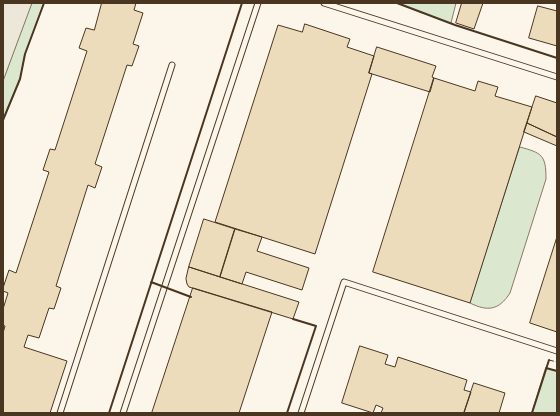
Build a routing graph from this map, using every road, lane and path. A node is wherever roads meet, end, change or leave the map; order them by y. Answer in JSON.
{"nodes":[{"id":1,"x":258,"y":3,"type":"edge"},
{"id":2,"x":324,"y":3,"type":"edge"},
{"id":3,"x":172,"y":65,"type":"dead end"},
{"id":4,"x":557,"y":76,"type":"edge"},
{"id":5,"x":557,"y":351,"type":"edge"},
{"id":6,"x":60,"y":413,"type":"edge"},
{"id":7,"x":123,"y":413,"type":"edge"},
{"id":8,"x":301,"y":413,"type":"edge"}],
"edges":[{"from":1,"to":7,"type":"lane"},
{"from":2,"to":4,"type":"lane"},
{"from":3,"to":6,"type":"lane"},
{"from":5,"to":8,"type":"lane"}]}
